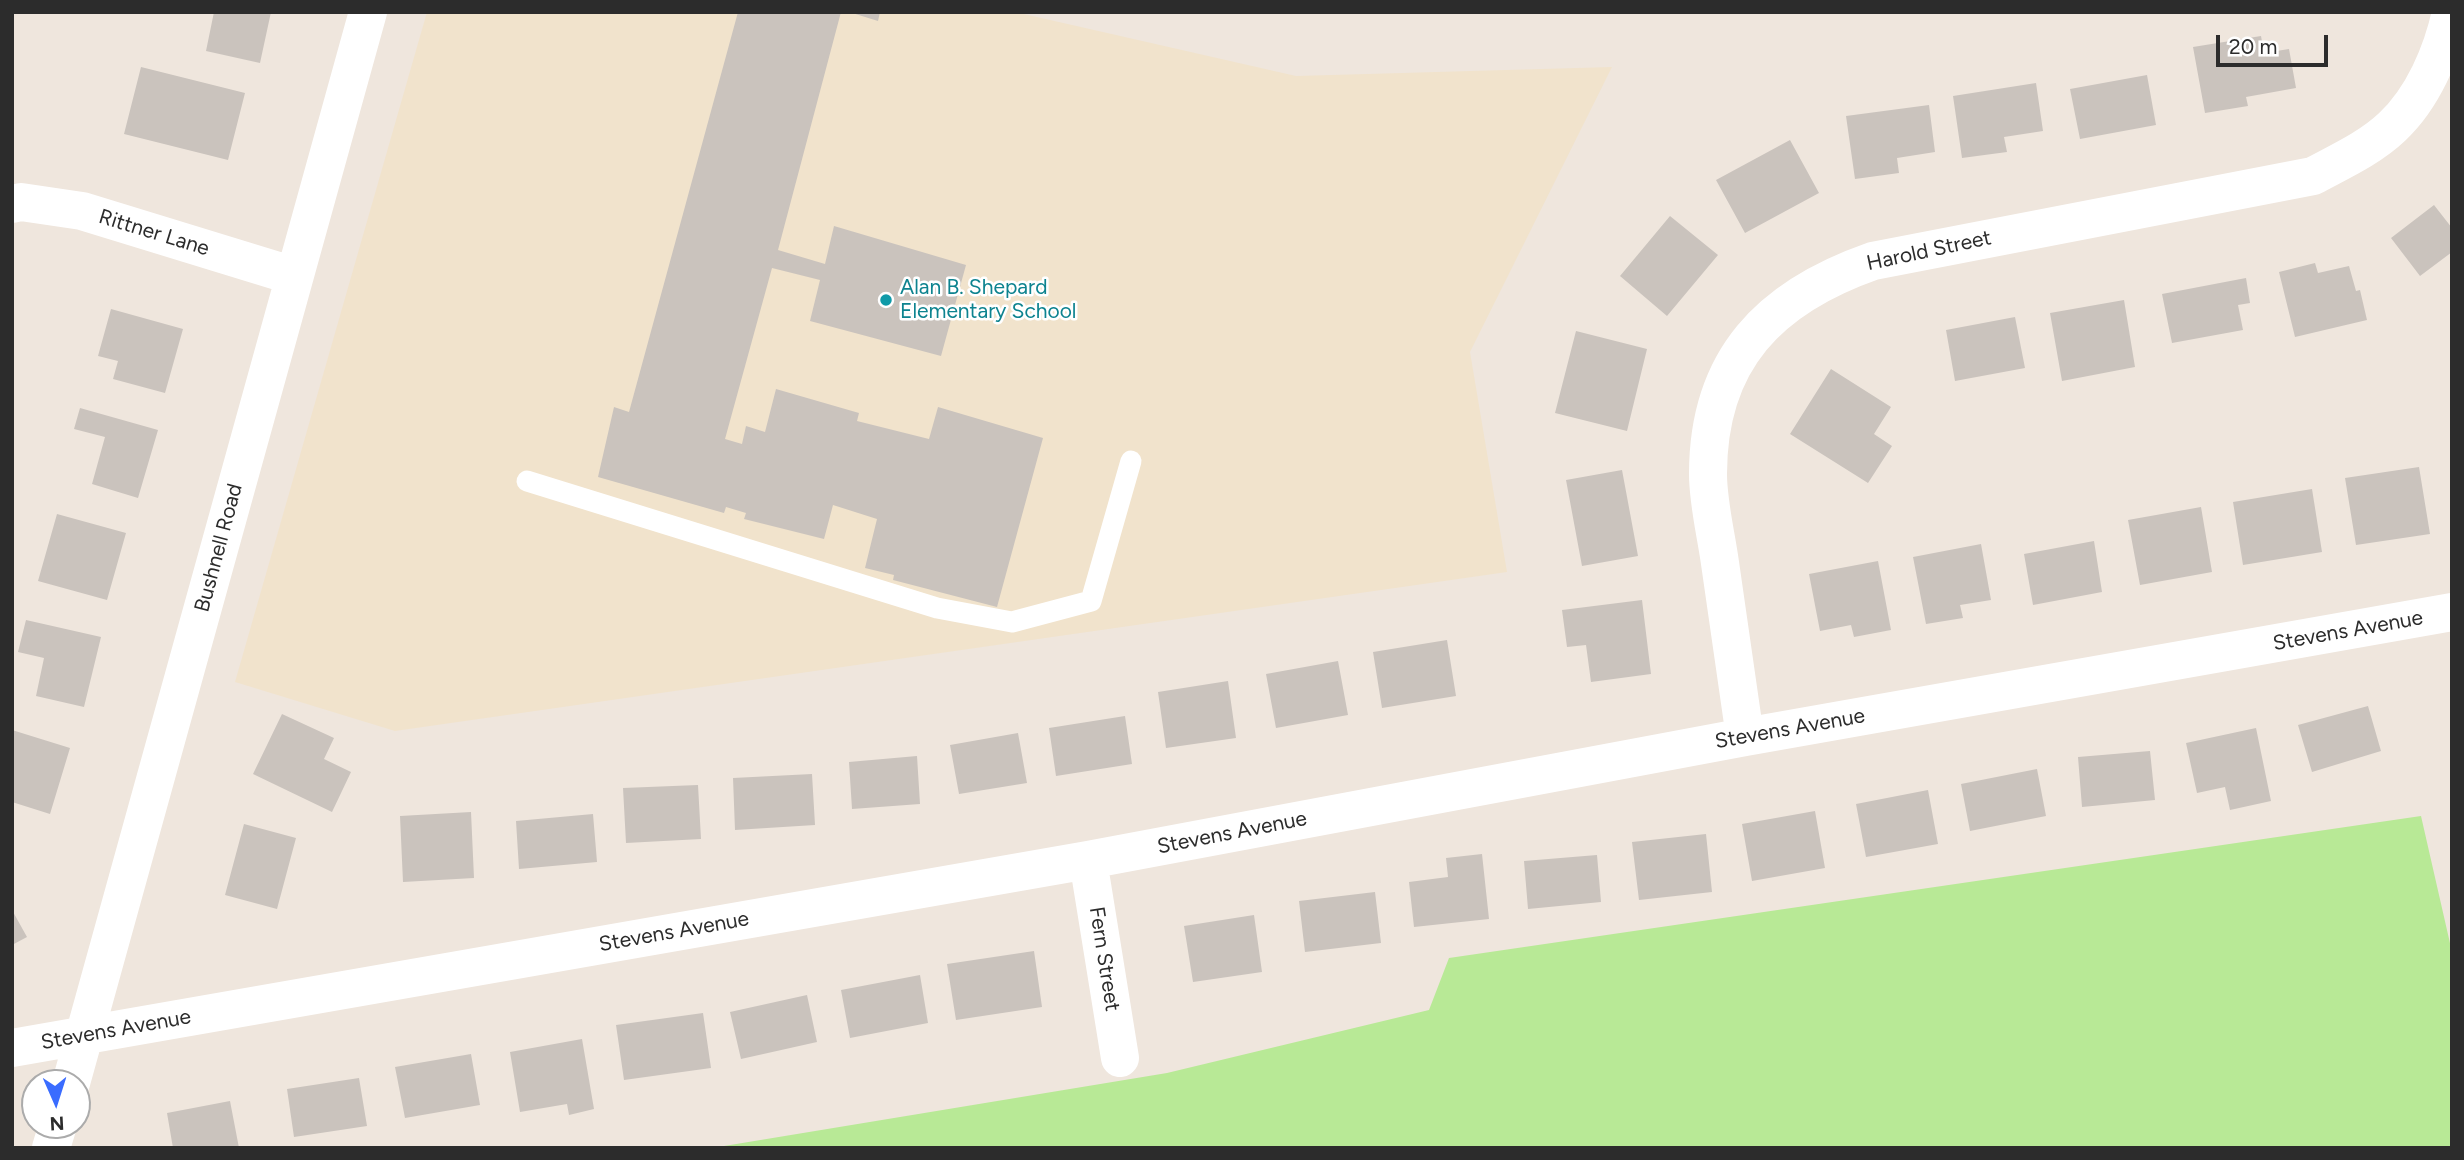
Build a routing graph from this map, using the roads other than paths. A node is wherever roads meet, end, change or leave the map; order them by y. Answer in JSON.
{"nodes":[{"id":1,"x":368,"y":12,"type":"edge"},
{"id":2,"x":2451,"y":12,"type":"edge"},
{"id":3,"x":12,"y":204,"type":"edge"},
{"id":4,"x":294,"y":276,"type":"junction"},
{"id":5,"x":1131,"y":461,"type":"dead end"},
{"id":6,"x":527,"y":481,"type":"dead end"},
{"id":7,"x":2452,"y":612,"type":"edge"},
{"id":8,"x":1745,"y":737,"type":"junction"},
{"id":9,"x":1088,"y":860,"type":"junction"},
{"id":10,"x":86,"y":1035,"type":"junction"},
{"id":11,"x":12,"y":1048,"type":"edge"},
{"id":12,"x":1121,"y":1058,"type":"dead end"},
{"id":13,"x":75,"y":1069,"type":"edge"}],
"edges":[{"from":1,"to":4,"type":"street","name":"Bushnell Road"},
{"from":2,"to":8,"type":"street","name":"Harold Street"},
{"from":3,"to":4,"type":"street","name":"Rittner Lane"},
{"from":4,"to":10,"type":"street","name":"Bushnell Road"},
{"from":5,"to":6,"type":"lane"},
{"from":7,"to":8,"type":"street","name":"Stevens Avenue"},
{"from":8,"to":9,"type":"street","name":"Stevens Avenue"},
{"from":9,"to":10,"type":"street","name":"Stevens Avenue"},
{"from":9,"to":12,"type":"street","name":"Fern Street"},
{"from":10,"to":11,"type":"street","name":"Stevens Avenue"},
{"from":10,"to":13,"type":"street","name":"Bushnell Road"}]}
